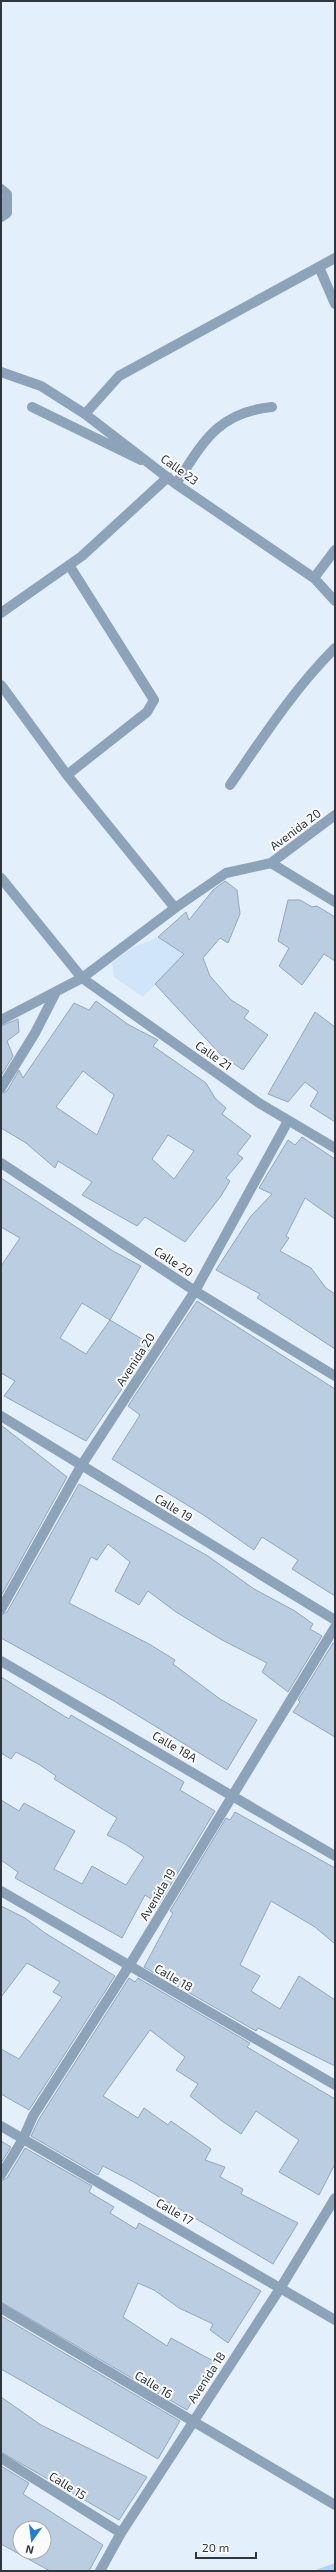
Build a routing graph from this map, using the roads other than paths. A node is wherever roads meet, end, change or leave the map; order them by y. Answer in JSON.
{"nodes":[{"id":1,"x":1,"y":189,"type":"edge"},
{"id":2,"x":1,"y":218,"type":"edge"},
{"id":3,"x":335,"y":258,"type":"edge"},
{"id":4,"x":319,"y":267,"type":"junction"},
{"id":5,"x":335,"y":304,"type":"edge"},
{"id":6,"x":1,"y":372,"type":"edge"},
{"id":7,"x":32,"y":407,"type":"dead end"},
{"id":8,"x":272,"y":407,"type":"dead end"},
{"id":9,"x":85,"y":414,"type":"junction"},
{"id":10,"x":149,"y":462,"type":"junction"},
{"id":11,"x":172,"y":480,"type":"junction"},
{"id":12,"x":335,"y":550,"type":"edge"},
{"id":13,"x":69,"y":565,"type":"junction"},
{"id":14,"x":314,"y":578,"type":"junction"},
{"id":15,"x":335,"y":601,"type":"edge"},
{"id":16,"x":1,"y":614,"type":"edge"},
{"id":17,"x":335,"y":648,"type":"edge"},
{"id":18,"x":1,"y":684,"type":"edge"},
{"id":19,"x":67,"y":775,"type":"junction"},
{"id":20,"x":230,"y":785,"type":"dead end"},
{"id":21,"x":335,"y":815,"type":"edge"},
{"id":22,"x":271,"y":863,"type":"junction"},
{"id":23,"x":1,"y":878,"type":"edge"},
{"id":24,"x":335,"y":902,"type":"edge"},
{"id":25,"x":175,"y":908,"type":"junction"},
{"id":26,"x":82,"y":978,"type":"junction"},
{"id":27,"x":56,"y":992,"type":"junction"},
{"id":28,"x":1,"y":1020,"type":"edge"},
{"id":29,"x":1,"y":1088,"type":"edge"},
{"id":30,"x":288,"y":1121,"type":"junction"},
{"id":31,"x":335,"y":1148,"type":"edge"},
{"id":32,"x":1,"y":1164,"type":"edge"},
{"id":33,"x":195,"y":1291,"type":"junction"},
{"id":34,"x":335,"y":1376,"type":"edge"},
{"id":35,"x":1,"y":1416,"type":"edge"},
{"id":36,"x":81,"y":1466,"type":"junction"},
{"id":37,"x":1,"y":1609,"type":"edge"},
{"id":38,"x":335,"y":1620,"type":"edge"},
{"id":39,"x":335,"y":1627,"type":"edge"},
{"id":40,"x":1,"y":1661,"type":"edge"},
{"id":41,"x":234,"y":1795,"type":"junction"},
{"id":42,"x":335,"y":1856,"type":"edge"},
{"id":43,"x":1,"y":1891,"type":"edge"},
{"id":44,"x":129,"y":1966,"type":"junction"},
{"id":45,"x":335,"y":2085,"type":"edge"},
{"id":46,"x":1,"y":2126,"type":"edge"},
{"id":47,"x":23,"y":2139,"type":"junction"},
{"id":48,"x":1,"y":2174,"type":"edge"},
{"id":49,"x":335,"y":2198,"type":"edge"},
{"id":50,"x":281,"y":2287,"type":"junction"},
{"id":51,"x":1,"y":2308,"type":"edge"},
{"id":52,"x":335,"y":2320,"type":"edge"},
{"id":53,"x":192,"y":2422,"type":"junction"},
{"id":54,"x":1,"y":2458,"type":"edge"},
{"id":55,"x":335,"y":2505,"type":"edge"},
{"id":56,"x":121,"y":2533,"type":"junction"},
{"id":57,"x":100,"y":2571,"type":"edge"}],
"edges":[{"from":1,"to":2,"type":"street"},
{"from":3,"to":4,"type":"street"},
{"from":4,"to":5,"type":"street"},
{"from":4,"to":9,"type":"street"},
{"from":6,"to":9,"type":"street","name":"Calle 23"},
{"from":7,"to":10,"type":"street"},
{"from":8,"to":11,"type":"street"},
{"from":9,"to":10,"type":"street","name":"Calle 23"},
{"from":10,"to":11,"type":"street","name":"Calle 23"},
{"from":11,"to":13,"type":"street"},
{"from":11,"to":14,"type":"street","name":"Calle 23"},
{"from":12,"to":14,"type":"street"},
{"from":13,"to":16,"type":"street"},
{"from":13,"to":19,"type":"street"},
{"from":14,"to":15,"type":"street","name":"Calle 23"},
{"from":17,"to":20,"type":"street"},
{"from":18,"to":19,"type":"street"},
{"from":19,"to":25,"type":"street"},
{"from":21,"to":22,"type":"street","name":"Avenida 20"},
{"from":22,"to":24,"type":"street"},
{"from":22,"to":25,"type":"street"},
{"from":23,"to":26,"type":"street","name":"Calle 21"},
{"from":25,"to":26,"type":"street"},
{"from":26,"to":27,"type":"street"},
{"from":26,"to":30,"type":"street","name":"Calle 21"},
{"from":27,"to":28,"type":"street"},
{"from":27,"to":29,"type":"street"},
{"from":30,"to":31,"type":"street","name":"Calle 21"},
{"from":30,"to":33,"type":"street","name":"Avenida 20"},
{"from":32,"to":33,"type":"street","name":"Calle 20"},
{"from":33,"to":34,"type":"street","name":"Calle 20"},
{"from":33,"to":36,"type":"street","name":"Avenida 20"},
{"from":35,"to":36,"type":"street","name":"Calle 19"},
{"from":36,"to":37,"type":"street","name":"Avenida 20"},
{"from":36,"to":38,"type":"street","name":"Calle 19"},
{"from":39,"to":41,"type":"street","name":"Avenida 19"},
{"from":40,"to":41,"type":"street","name":"Calle 18A"},
{"from":41,"to":42,"type":"street","name":"Calle 18A"},
{"from":41,"to":44,"type":"street","name":"Avenida 19"},
{"from":43,"to":44,"type":"street","name":"Calle 18"},
{"from":44,"to":45,"type":"street","name":"Calle 18"},
{"from":44,"to":47,"type":"street","name":"Avenida 19"},
{"from":46,"to":47,"type":"street","name":"Calle 17"},
{"from":47,"to":48,"type":"street","name":"Avenida 19"},
{"from":47,"to":50,"type":"street","name":"Calle 17"},
{"from":49,"to":50,"type":"street","name":"Avenida 18"},
{"from":50,"to":52,"type":"street","name":"Calle 17"},
{"from":50,"to":53,"type":"street","name":"Avenida 18"},
{"from":51,"to":53,"type":"street","name":"Calle 16"},
{"from":53,"to":55,"type":"street","name":"Calle 16"},
{"from":53,"to":56,"type":"street","name":"Avenida 18"},
{"from":54,"to":56,"type":"street","name":"Calle 15"},
{"from":56,"to":57,"type":"street","name":"Avenida 18"}]}
